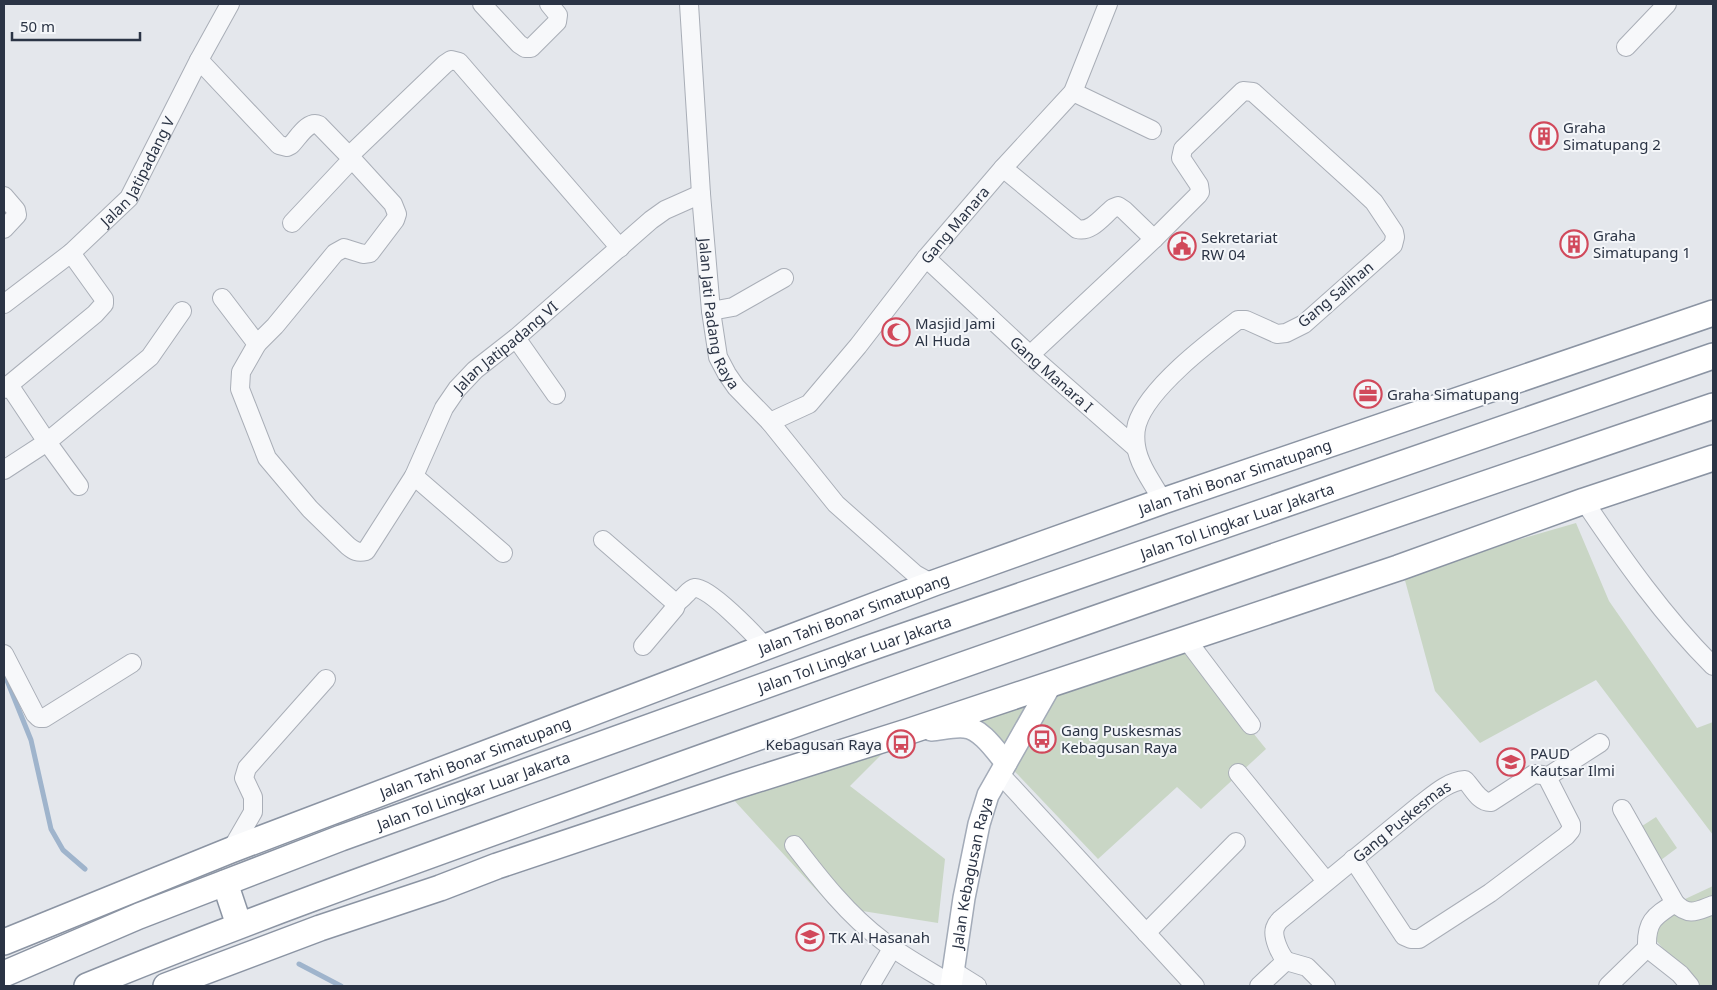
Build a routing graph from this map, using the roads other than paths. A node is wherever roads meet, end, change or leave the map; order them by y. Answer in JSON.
{"nodes":[{"id":1,"x":230,"y":4,"type":"edge"},
{"id":2,"x":482,"y":4,"type":"edge"},
{"id":3,"x":549,"y":4,"type":"edge"},
{"id":4,"x":688,"y":4,"type":"edge"},
{"id":5,"x":1108,"y":4,"type":"edge"},
{"id":6,"x":1667,"y":4,"type":"edge"},
{"id":7,"x":1626,"y":47,"type":"dead end"},
{"id":8,"x":199,"y":60,"type":"junction"},
{"id":9,"x":1073,"y":92,"type":"junction"},
{"id":10,"x":1152,"y":130,"type":"dead end"},
{"id":11,"x":350,"y":158,"type":"junction"},
{"id":12,"x":1003,"y":168,"type":"junction"},
{"id":13,"x":701,"y":194,"type":"junction"},
{"id":14,"x":4,"y":196,"type":"edge"},
{"id":15,"x":292,"y":223,"type":"dead end"},
{"id":16,"x":4,"y":228,"type":"edge"},
{"id":17,"x":1154,"y":239,"type":"junction"},
{"id":18,"x":620,"y":248,"type":"junction"},
{"id":19,"x":72,"y":253,"type":"junction"},
{"id":20,"x":926,"y":258,"type":"junction"},
{"id":21,"x":784,"y":278,"type":"dead end"},
{"id":22,"x":222,"y":298,"type":"dead end"},
{"id":23,"x":4,"y":304,"type":"edge"},
{"id":24,"x":182,"y":311,"type":"dead end"},
{"id":25,"x":711,"y":311,"type":"junction"},
{"id":26,"x":1713,"y":313,"type":"edge"},
{"id":27,"x":516,"y":338,"type":"junction"},
{"id":28,"x":257,"y":344,"type":"junction"},
{"id":29,"x":1030,"y":355,"type":"junction"},
{"id":30,"x":1713,"y":356,"type":"edge"},
{"id":31,"x":6,"y":387,"type":"edge"},
{"id":32,"x":556,"y":395,"type":"dead end"},
{"id":33,"x":1713,"y":406,"type":"edge"},
{"id":34,"x":770,"y":422,"type":"junction"},
{"id":35,"x":47,"y":442,"type":"junction"},
{"id":36,"x":1136,"y":448,"type":"junction"},
{"id":37,"x":1713,"y":458,"type":"edge"},
{"id":38,"x":4,"y":470,"type":"edge"},
{"id":39,"x":414,"y":476,"type":"junction"},
{"id":40,"x":79,"y":486,"type":"dead end"},
{"id":41,"x":1163,"y":501,"type":"junction"},
{"id":42,"x":1584,"y":501,"type":"junction"},
{"id":43,"x":603,"y":540,"type":"dead end"},
{"id":44,"x":503,"y":552,"type":"dead end"},
{"id":45,"x":898,"y":558,"type":"junction"},
{"id":46,"x":934,"y":582,"type":"junction"},
{"id":47,"x":901,"y":596,"type":"junction"},
{"id":48,"x":677,"y":602,"type":"junction"},
{"id":49,"x":1186,"y":640,"type":"junction"},
{"id":50,"x":643,"y":646,"type":"dead end"},
{"id":51,"x":764,"y":646,"type":"junction"},
{"id":52,"x":4,"y":654,"type":"edge"},
{"id":53,"x":132,"y":663,"type":"dead end"},
{"id":54,"x":1713,"y":666,"type":"edge"},
{"id":55,"x":326,"y":679,"type":"dead end"},
{"id":56,"x":1051,"y":684,"type":"junction"},
{"id":57,"x":1251,"y":725,"type":"dead end"},
{"id":58,"x":910,"y":731,"type":"junction"},
{"id":59,"x":1600,"y":743,"type":"dead end"},
{"id":60,"x":1003,"y":769,"type":"junction"},
{"id":61,"x":1238,"y":773,"type":"dead end"},
{"id":62,"x":1547,"y":777,"type":"junction"},
{"id":63,"x":1622,"y":809,"type":"dead end"},
{"id":64,"x":1236,"y":842,"type":"dead end"},
{"id":65,"x":794,"y":845,"type":"dead end"},
{"id":66,"x":231,"y":850,"type":"junction"},
{"id":67,"x":1353,"y":860,"type":"junction"},
{"id":68,"x":1326,"y":881,"type":"junction"},
{"id":69,"x":225,"y":883,"type":"junction"},
{"id":70,"x":1675,"y":903,"type":"junction"},
{"id":71,"x":1713,"y":905,"type":"edge"},
{"id":72,"x":238,"y":925,"type":"junction"},
{"id":73,"x":1146,"y":933,"type":"junction"},
{"id":74,"x":4,"y":942,"type":"edge"},
{"id":75,"x":893,"y":948,"type":"junction"},
{"id":76,"x":1647,"y":948,"type":"junction"},
{"id":77,"x":1286,"y":961,"type":"junction"},
{"id":78,"x":4,"y":974,"type":"edge"},
{"id":79,"x":951,"y":981,"type":"edge"},
{"id":80,"x":87,"y":986,"type":"edge"},
{"id":81,"x":166,"y":986,"type":"edge"},
{"id":82,"x":870,"y":986,"type":"edge"},
{"id":83,"x":977,"y":986,"type":"edge"},
{"id":84,"x":1195,"y":986,"type":"edge"},
{"id":85,"x":1259,"y":986,"type":"edge"},
{"id":86,"x":1326,"y":986,"type":"edge"},
{"id":87,"x":1608,"y":986,"type":"edge"},
{"id":88,"x":1690,"y":986,"type":"edge"}],
"edges":[{"from":1,"to":8,"type":"street","name":"Jalan Jatipadang V"},
{"from":2,"to":3,"type":"street"},
{"from":4,"to":13,"type":"street","name":"Jalan Jati Padang Raya"},
{"from":5,"to":9,"type":"street","name":"Gang Manara"},
{"from":6,"to":7,"type":"street"},
{"from":8,"to":11,"type":"street"},
{"from":8,"to":19,"type":"street","name":"Jalan Jatipadang V"},
{"from":9,"to":10,"type":"street"},
{"from":9,"to":12,"type":"street","name":"Gang Manara"},
{"from":11,"to":15,"type":"street"},
{"from":11,"to":18,"type":"street"},
{"from":11,"to":28,"type":"street"},
{"from":12,"to":17,"type":"street"},
{"from":12,"to":20,"type":"street","name":"Gang Manara"},
{"from":13,"to":18,"type":"street","name":"Jalan Jatipadang VI"},
{"from":13,"to":25,"type":"street","name":"Jalan Jati Padang Raya"},
{"from":14,"to":16,"type":"street"},
{"from":17,"to":29,"type":"street"},
{"from":17,"to":36,"type":"street","name":"Gang Salihan"},
{"from":18,"to":27,"type":"street","name":"Jalan Jatipadang VI"},
{"from":19,"to":23,"type":"street","name":"Jalan Jatipadang V"},
{"from":19,"to":31,"type":"street"},
{"from":20,"to":29,"type":"street","name":"Gang Manara I"},
{"from":20,"to":34,"type":"street","name":"Gang Manara"},
{"from":21,"to":25,"type":"street"},
{"from":22,"to":28,"type":"street"},
{"from":24,"to":35,"type":"street"},
{"from":25,"to":34,"type":"street","name":"Jalan Jati Padang Raya"},
{"from":26,"to":41,"type":"highway","name":"Jalan Tahi Bonar Simatupang"},
{"from":27,"to":32,"type":"street"},
{"from":27,"to":39,"type":"street","name":"Jalan Jatipadang VI"},
{"from":28,"to":39,"type":"street","name":"Jalan Jatipadang VI"},
{"from":29,"to":36,"type":"street","name":"Gang Manara I"},
{"from":30,"to":69,"type":"highway","name":"Jalan Tol Lingkar Luar Jakarta"},
{"from":31,"to":35,"type":"street"},
{"from":33,"to":72,"type":"highway"},
{"from":34,"to":45,"type":"street","name":"Jalan Jati Padang Raya"},
{"from":35,"to":38,"type":"street"},
{"from":35,"to":40,"type":"street"},
{"from":36,"to":41,"type":"street","name":"Gang Salihan"},
{"from":37,"to":42,"type":"highway"},
{"from":39,"to":44,"type":"street"},
{"from":41,"to":46,"type":"highway","name":"Jalan Tahi Bonar Simatupang"},
{"from":42,"to":49,"type":"highway"},
{"from":42,"to":54,"type":"street"},
{"from":43,"to":48,"type":"street"},
{"from":45,"to":46,"type":"street","name":"Jalan Jati Padang Raya"},
{"from":45,"to":47,"type":"street"},
{"from":46,"to":47,"type":"highway","name":"Jalan Tahi Bonar Simatupang"},
{"from":47,"to":51,"type":"highway","name":"Jalan Tahi Bonar Simatupang"},
{"from":48,"to":50,"type":"street"},
{"from":48,"to":51,"type":"street"},
{"from":49,"to":56,"type":"highway"},
{"from":49,"to":57,"type":"street"},
{"from":51,"to":66,"type":"highway","name":"Jalan Tahi Bonar Simatupang"},
{"from":52,"to":53,"type":"street"},
{"from":55,"to":66,"type":"street"},
{"from":56,"to":58,"type":"highway"},
{"from":56,"to":60,"type":"main road","name":"Jalan Kebagusan Raya"},
{"from":58,"to":60,"type":"main road"},
{"from":58,"to":81,"type":"highway"},
{"from":59,"to":62,"type":"street","name":"Gang Puskesmas"},
{"from":60,"to":73,"type":"street"},
{"from":60,"to":79,"type":"main road","name":"Jalan Kebagusan Raya"},
{"from":61,"to":68,"type":"street"},
{"from":62,"to":67,"type":"street","name":"Gang Puskesmas"},
{"from":62,"to":67,"type":"street"},
{"from":63,"to":70,"type":"street"},
{"from":64,"to":73,"type":"street"},
{"from":65,"to":75,"type":"street"},
{"from":66,"to":74,"type":"highway","name":"Jalan Tahi Bonar Simatupang"},
{"from":67,"to":68,"type":"street","name":"Gang Puskesmas"},
{"from":68,"to":77,"type":"street","name":"Gang Puskesmas"},
{"from":69,"to":72,"type":"highway"},
{"from":69,"to":78,"type":"highway","name":"Jalan Tol Lingkar Luar Jakarta"},
{"from":70,"to":71,"type":"street"},
{"from":70,"to":76,"type":"street"},
{"from":72,"to":80,"type":"highway"},
{"from":73,"to":84,"type":"street"},
{"from":75,"to":79,"type":"street"},
{"from":75,"to":82,"type":"street"},
{"from":76,"to":87,"type":"street"},
{"from":76,"to":88,"type":"street"},
{"from":77,"to":85,"type":"street"},
{"from":77,"to":86,"type":"street"},
{"from":79,"to":83,"type":"street"}]}
